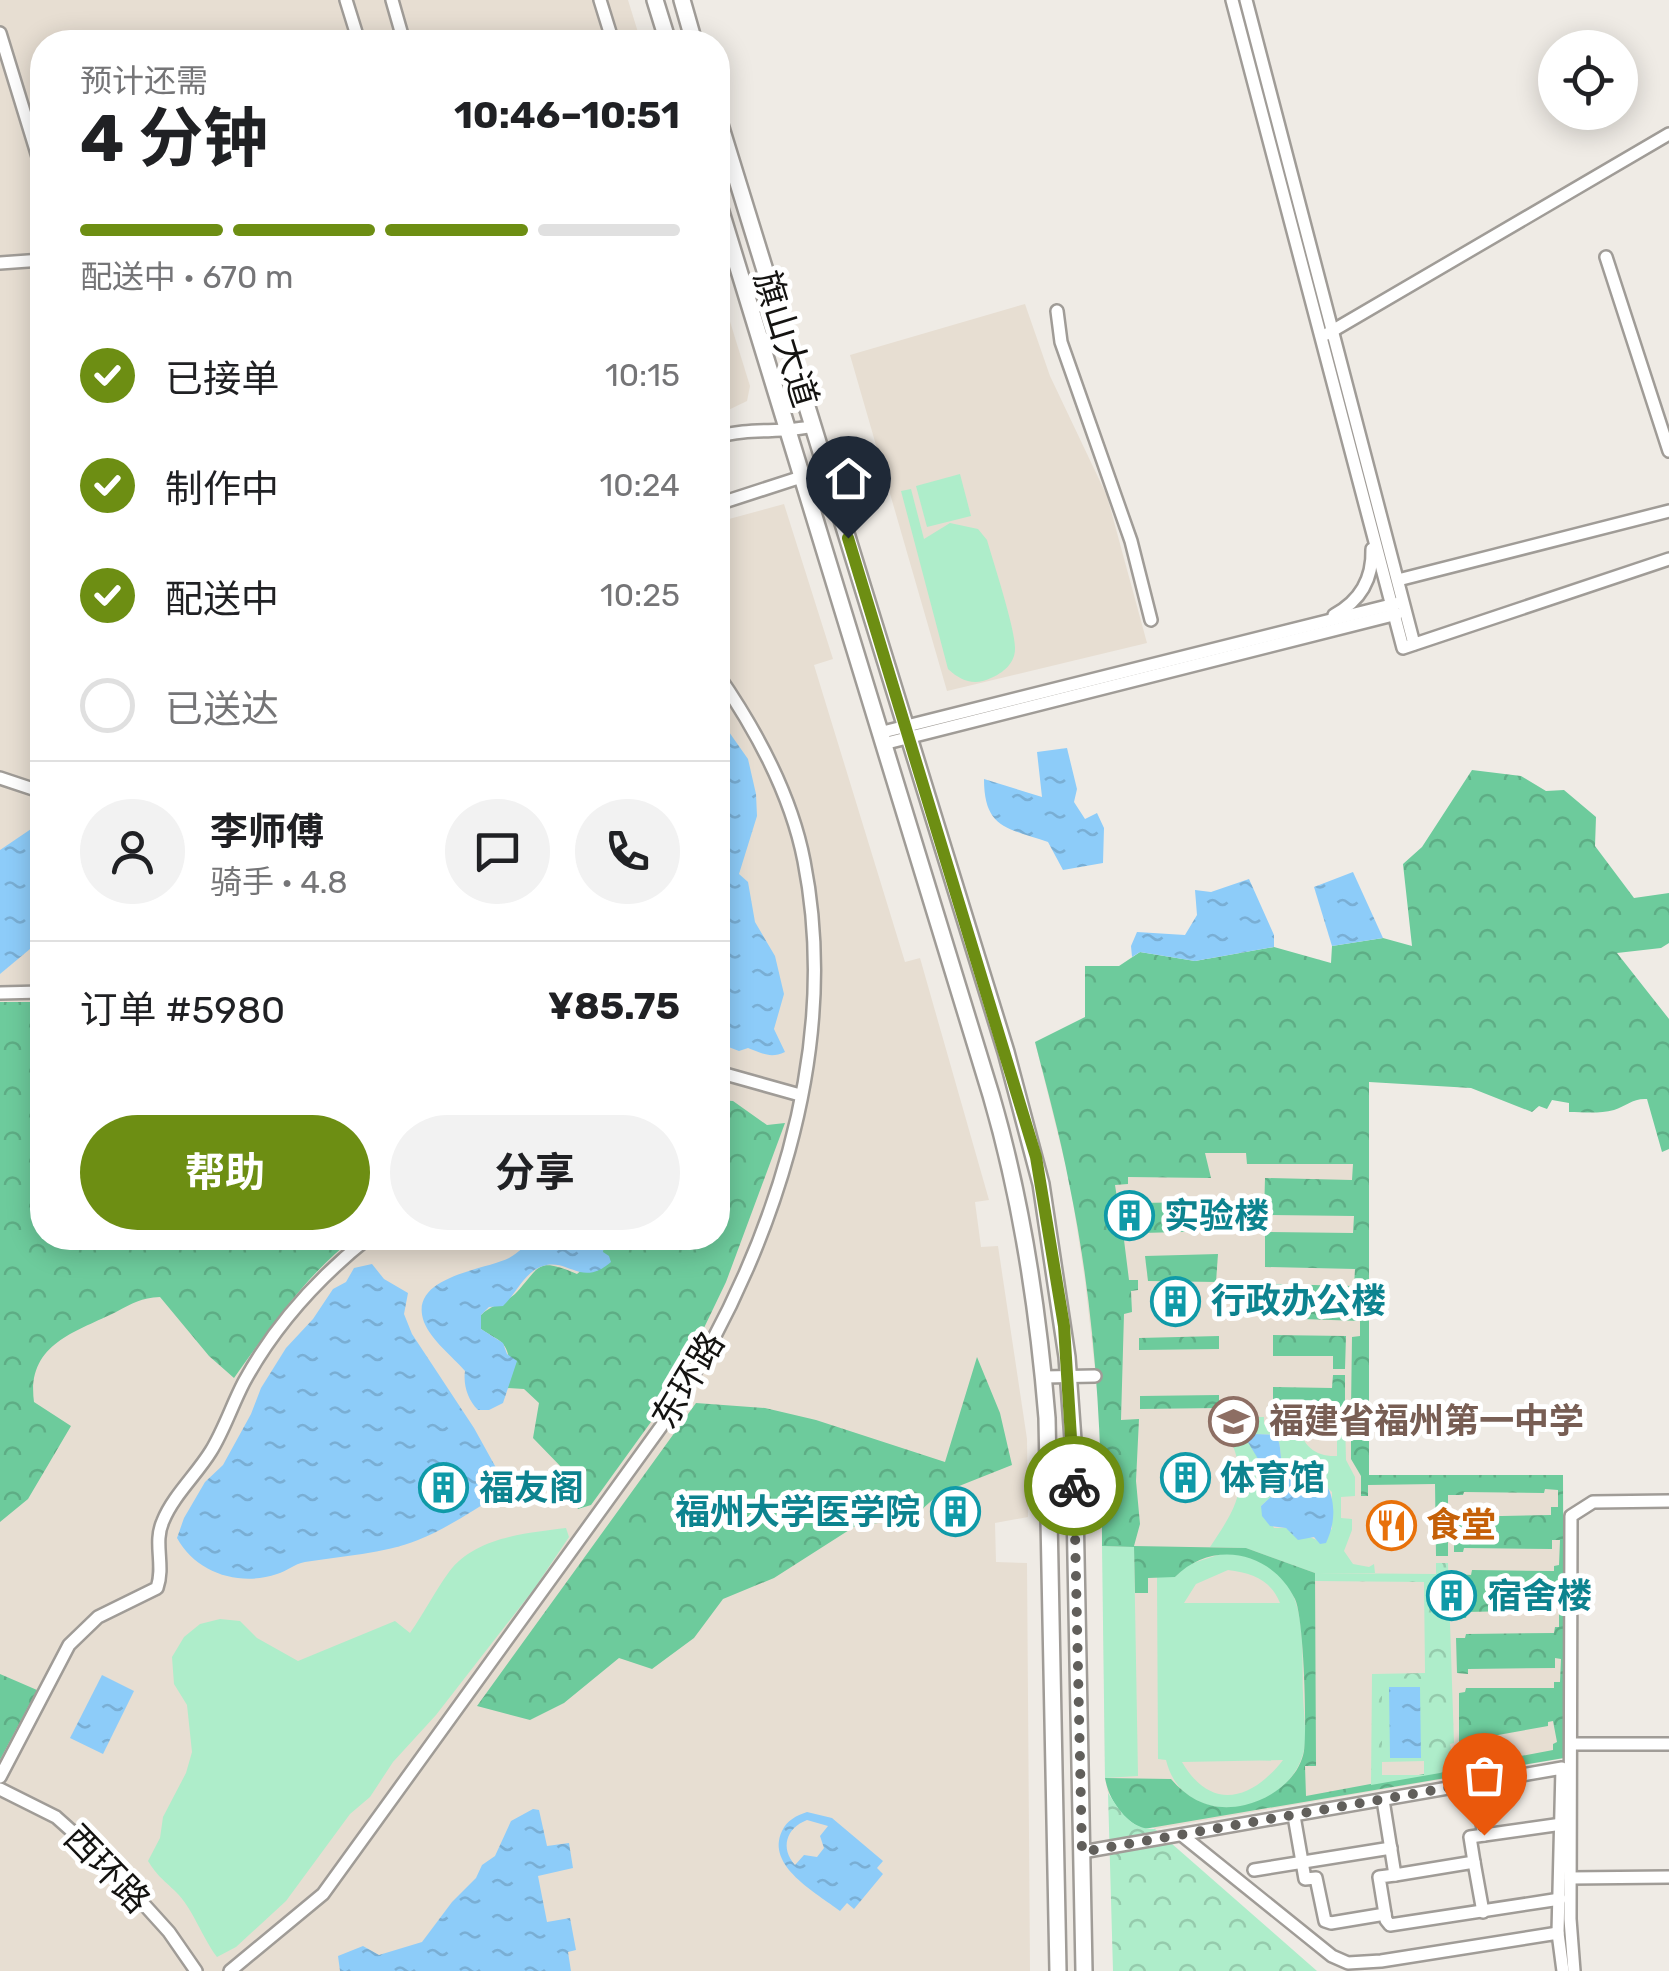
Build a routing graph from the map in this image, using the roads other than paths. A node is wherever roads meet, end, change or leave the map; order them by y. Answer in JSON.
{"nodes":[{"id":1,"x":346,"y":0,"type":"edge"},
{"id":2,"x":392,"y":0,"type":"edge"},
{"id":3,"x":600,"y":0,"type":"edge"},
{"id":4,"x":656,"y":0,"type":"edge"},
{"id":5,"x":682,"y":0,"type":"edge"},
{"id":6,"x":1232,"y":0,"type":"edge"},
{"id":7,"x":1246,"y":0,"type":"edge"},
{"id":8,"x":356,"y":30,"type":"edge"},
{"id":9,"x":401,"y":30,"type":"edge"},
{"id":10,"x":609,"y":30,"type":"edge"},
{"id":11,"x":665,"y":30,"type":"edge"},
{"id":12,"x":691,"y":30,"type":"edge"},
{"id":13,"x":0,"y":33,"type":"edge"},
{"id":14,"x":30,"y":131,"type":"edge"},
{"id":15,"x":1669,"y":134,"type":"edge"},
{"id":16,"x":730,"y":157,"type":"edge"},
{"id":17,"x":730,"y":241,"type":"edge"},
{"id":18,"x":1606,"y":257,"type":"dead end"},
{"id":19,"x":30,"y":261,"type":"edge"},
{"id":20,"x":0,"y":263,"type":"edge"},
{"id":21,"x":1057,"y":311,"type":"dead end"},
{"id":22,"x":1328,"y":333,"type":"junction"},
{"id":23,"x":813,"y":426,"type":"junction"},
{"id":24,"x":788,"y":432,"type":"junction"},
{"id":25,"x":730,"y":434,"type":"edge"},
{"id":26,"x":1669,"y":451,"type":"edge"},
{"id":27,"x":826,"y":469,"type":"junction"},
{"id":28,"x":802,"y":476,"type":"junction"},
{"id":29,"x":730,"y":500,"type":"edge"},
{"id":30,"x":1669,"y":511,"type":"edge"},
{"id":31,"x":1368,"y":515,"type":"junction"},
{"id":32,"x":1669,"y":559,"type":"edge"},
{"id":33,"x":1398,"y":580,"type":"junction"},
{"id":34,"x":1399,"y":609,"type":"junction"},
{"id":35,"x":1151,"y":620,"type":"dead end"},
{"id":36,"x":1316,"y":624,"type":"junction"},
{"id":37,"x":730,"y":695,"type":"edge"},
{"id":38,"x":906,"y":732,"type":"junction"},
{"id":39,"x":881,"y":738,"type":"junction"},
{"id":40,"x":0,"y":778,"type":"edge"},
{"id":41,"x":30,"y":788,"type":"edge"},
{"id":42,"x":30,"y":992,"type":"edge"},
{"id":43,"x":0,"y":993,"type":"edge"},
{"id":44,"x":730,"y":1075,"type":"edge"},
{"id":45,"x":800,"y":1095,"type":"junction"},
{"id":46,"x":353,"y":1250,"type":"edge"},
{"id":47,"x":1096,"y":1376,"type":"dead end"},
{"id":48,"x":1044,"y":1377,"type":"junction"},
{"id":49,"x":1068,"y":1377,"type":"junction"},
{"id":50,"x":1669,"y":1501,"type":"edge"},
{"id":51,"x":1572,"y":1744,"type":"junction"},
{"id":52,"x":1669,"y":1744,"type":"edge"},
{"id":53,"x":0,"y":1777,"type":"edge"},
{"id":54,"x":1475,"y":1783,"type":"junction"},
{"id":55,"x":0,"y":1790,"type":"edge"},
{"id":56,"x":1382,"y":1800,"type":"junction"},
{"id":57,"x":1294,"y":1816,"type":"junction"},
{"id":58,"x":1562,"y":1824,"type":"junction"},
{"id":59,"x":1484,"y":1835,"type":"junction"},
{"id":60,"x":1182,"y":1836,"type":"junction"},
{"id":61,"x":1391,"y":1848,"type":"junction"},
{"id":62,"x":1082,"y":1852,"type":"junction"},
{"id":63,"x":1302,"y":1862,"type":"junction"},
{"id":64,"x":1474,"y":1862,"type":"junction"},
{"id":65,"x":1254,"y":1870,"type":"dead end"},
{"id":66,"x":1396,"y":1874,"type":"junction"},
{"id":67,"x":1570,"y":1878,"type":"junction"},
{"id":68,"x":1669,"y":1878,"type":"edge"},
{"id":69,"x":1056,"y":1885,"type":"junction"},
{"id":70,"x":1560,"y":1899,"type":"junction"},
{"id":71,"x":1482,"y":1912,"type":"junction"},
{"id":72,"x":1385,"y":1914,"type":"junction"},
{"id":73,"x":1558,"y":1933,"type":"junction"},
{"id":74,"x":196,"y":1971,"type":"edge"},
{"id":75,"x":230,"y":1971,"type":"edge"},
{"id":76,"x":1048,"y":1971,"type":"edge"},
{"id":77,"x":1058,"y":1971,"type":"edge"},
{"id":78,"x":1084,"y":1971,"type":"edge"},
{"id":79,"x":1564,"y":1971,"type":"edge"},
{"id":80,"x":1574,"y":1971,"type":"edge"}],
"edges":[{"from":1,"to":8,"type":"street"},
{"from":2,"to":9,"type":"street"},
{"from":3,"to":10,"type":"street"},
{"from":4,"to":11,"type":"highway"},
{"from":5,"to":12,"type":"highway"},
{"from":6,"to":22,"type":"street"},
{"from":7,"to":22,"type":"street"},
{"from":13,"to":14,"type":"street"},
{"from":15,"to":22,"type":"street"},
{"from":16,"to":23,"type":"highway","name":"旗山大道"},
{"from":17,"to":24,"type":"highway","name":"旗山大道"},
{"from":18,"to":26,"type":"street"},
{"from":19,"to":20,"type":"street"},
{"from":21,"to":35,"type":"street"},
{"from":22,"to":31,"type":"street"},
{"from":22,"to":33,"type":"street"},
{"from":23,"to":24,"type":"street"},
{"from":23,"to":27,"type":"highway","name":"旗山大道"},
{"from":24,"to":25,"type":"street"},
{"from":24,"to":28,"type":"highway","name":"旗山大道"},
{"from":27,"to":28,"type":"street"},
{"from":27,"to":38,"type":"highway","name":"旗山大道"},
{"from":28,"to":29,"type":"street"},
{"from":28,"to":39,"type":"highway","name":"旗山大道"},
{"from":30,"to":33,"type":"street"},
{"from":31,"to":34,"type":"street"},
{"from":31,"to":36,"type":"street"},
{"from":32,"to":34,"type":"street"},
{"from":33,"to":34,"type":"street"},
{"from":34,"to":36,"type":"street"},
{"from":34,"to":38,"type":"street"},
{"from":36,"to":38,"type":"street"},
{"from":37,"to":45,"type":"street","name":"东环路"},
{"from":38,"to":39,"type":"street"},
{"from":38,"to":49,"type":"highway","name":"旗山大道"},
{"from":39,"to":48,"type":"highway","name":"旗山大道"},
{"from":40,"to":41,"type":"street"},
{"from":42,"to":43,"type":"street"},
{"from":44,"to":45,"type":"street"},
{"from":45,"to":75,"type":"street","name":"东环路"},
{"from":46,"to":53,"type":"street"},
{"from":47,"to":49,"type":"street"},
{"from":48,"to":49,"type":"street"},
{"from":48,"to":69,"type":"highway","name":"旗山大道"},
{"from":49,"to":62,"type":"highway","name":"旗山大道"},
{"from":50,"to":51,"type":"street"},
{"from":51,"to":52,"type":"street"},
{"from":51,"to":67,"type":"street"},
{"from":54,"to":56,"type":"street"},
{"from":54,"to":58,"type":"street"},
{"from":54,"to":59,"type":"street"},
{"from":55,"to":74,"type":"street","name":"西环路"},
{"from":56,"to":57,"type":"street"},
{"from":56,"to":61,"type":"street"},
{"from":57,"to":60,"type":"street"},
{"from":57,"to":63,"type":"street"},
{"from":58,"to":59,"type":"street"},
{"from":58,"to":70,"type":"street"},
{"from":59,"to":64,"type":"street"},
{"from":60,"to":62,"type":"street"},
{"from":60,"to":73,"type":"street"},
{"from":61,"to":63,"type":"street"},
{"from":61,"to":66,"type":"street"},
{"from":62,"to":78,"type":"highway","name":"旗山大道"},
{"from":63,"to":65,"type":"street"},
{"from":63,"to":72,"type":"street"},
{"from":64,"to":66,"type":"street"},
{"from":64,"to":71,"type":"street"},
{"from":66,"to":72,"type":"street"},
{"from":67,"to":68,"type":"street"},
{"from":67,"to":80,"type":"street"},
{"from":69,"to":76,"type":"highway"},
{"from":69,"to":77,"type":"highway","name":"旗山大道"},
{"from":70,"to":71,"type":"street"},
{"from":70,"to":73,"type":"street"},
{"from":71,"to":72,"type":"street"},
{"from":73,"to":79,"type":"street"}]}
